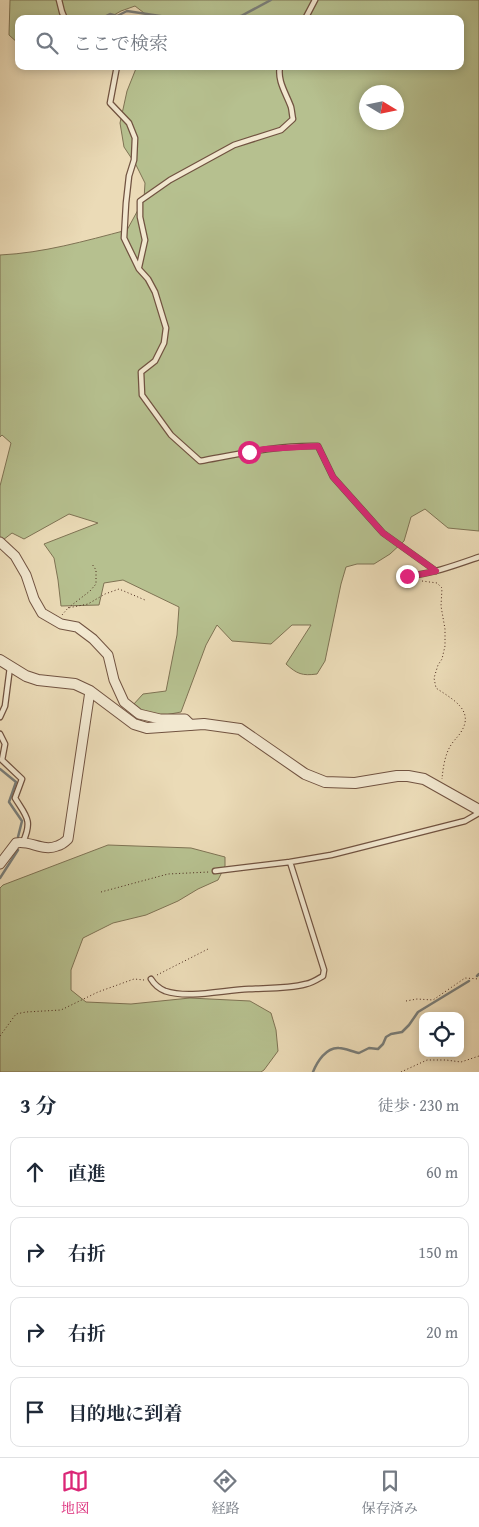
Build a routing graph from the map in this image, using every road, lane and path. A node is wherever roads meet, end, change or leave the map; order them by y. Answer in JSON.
{"nodes":[{"id":1,"x":59,"y":0,"type":"edge"},
{"id":2,"x":314,"y":0,"type":"edge"},
{"id":3,"x":63,"y":15,"type":"edge"},
{"id":4,"x":307,"y":15,"type":"edge"},
{"id":5,"x":115,"y":70,"type":"edge"},
{"id":6,"x":279,"y":70,"type":"edge"},
{"id":7,"x":139,"y":269,"type":"junction"},
{"id":8,"x":0,"y":542,"type":"edge"},
{"id":9,"x":479,"y":557,"type":"edge"},
{"id":10,"x":92,"y":564,"type":"dead end"},
{"id":11,"x":436,"y":571,"type":"junction"},
{"id":12,"x":407,"y":576,"type":"dead end"},
{"id":13,"x":423,"y":582,"type":"dead end"},
{"id":14,"x":145,"y":600,"type":"dead end"},
{"id":15,"x":68,"y":608,"type":"junction"},
{"id":16,"x":61,"y":615,"type":"dead end"},
{"id":17,"x":0,"y":660,"type":"edge"},
{"id":18,"x":11,"y":666,"type":"junction"},
{"id":19,"x":90,"y":691,"type":"junction"},
{"id":20,"x":0,"y":717,"type":"edge"},
{"id":21,"x":191,"y":725,"type":"junction"},
{"id":22,"x":0,"y":734,"type":"edge"},
{"id":23,"x":440,"y":788,"type":"junction"},
{"id":24,"x":479,"y":812,"type":"edge"},
{"id":25,"x":23,"y":842,"type":"junction"},
{"id":26,"x":290,"y":862,"type":"junction"},
{"id":27,"x":0,"y":864,"type":"edge"},
{"id":28,"x":215,"y":871,"type":"joint"},
{"id":29,"x":100,"y":892,"type":"dead end"},
{"id":30,"x":210,"y":948,"type":"dead end"},
{"id":31,"x":150,"y":978,"type":"junction"},
{"id":32,"x":479,"y":979,"type":"edge"},
{"id":33,"x":406,"y":1001,"type":"dead end"},
{"id":34,"x":0,"y":1036,"type":"edge"},
{"id":35,"x":479,"y":1056,"type":"edge"},
{"id":36,"x":401,"y":1072,"type":"edge"}],
"edges":[{"from":1,"to":3,"type":"lane"},
{"from":2,"to":4,"type":"lane"},
{"from":5,"to":7,"type":"lane"},
{"from":6,"to":7,"type":"lane"},
{"from":7,"to":11,"type":"lane"},
{"from":8,"to":21,"type":"street"},
{"from":9,"to":11,"type":"lane"},
{"from":10,"to":15,"type":"path"},
{"from":11,"to":12,"type":"lane"},
{"from":13,"to":23,"type":"path"},
{"from":14,"to":15,"type":"path"},
{"from":15,"to":16,"type":"path"},
{"from":17,"to":18,"type":"street"},
{"from":18,"to":19,"type":"street"},
{"from":18,"to":20,"type":"lane"},
{"from":19,"to":21,"type":"street"},
{"from":19,"to":25,"type":"street"},
{"from":21,"to":23,"type":"street"},
{"from":22,"to":25,"type":"lane"},
{"from":23,"to":24,"type":"street"},
{"from":24,"to":26,"type":"lane"},
{"from":25,"to":27,"type":"street"},
{"from":26,"to":28,"type":"lane"},
{"from":26,"to":31,"type":"lane"},
{"from":28,"to":29,"type":"path"},
{"from":30,"to":31,"type":"path"},
{"from":31,"to":34,"type":"path"},
{"from":32,"to":33,"type":"path"},
{"from":35,"to":36,"type":"path"}]}
